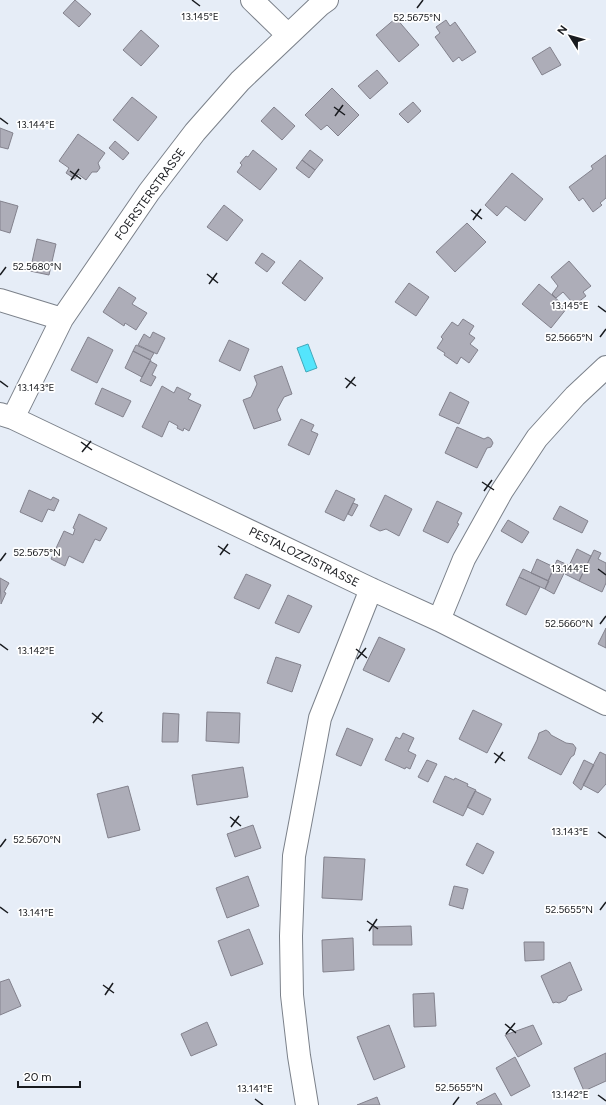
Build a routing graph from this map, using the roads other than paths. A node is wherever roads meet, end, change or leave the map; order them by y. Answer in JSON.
{"nodes":[{"id":1,"x":252,"y":0,"type":"edge"},
{"id":2,"x":327,"y":0,"type":"edge"},
{"id":3,"x":288,"y":35,"type":"junction"},
{"id":4,"x":0,"y":300,"type":"edge"},
{"id":5,"x":62,"y":320,"type":"junction"},
{"id":6,"x":606,"y":367,"type":"edge"},
{"id":7,"x":7,"y":416,"type":"edge"},
{"id":8,"x":371,"y":589,"type":"junction"},
{"id":9,"x":439,"y":620,"type":"junction"},
{"id":10,"x":606,"y":704,"type":"edge"},
{"id":11,"x":307,"y":1105,"type":"edge"}],
"edges":[{"from":1,"to":3,"type":"street"},
{"from":2,"to":3,"type":"street","name":"FOERSTERSTRASSE"},
{"from":3,"to":5,"type":"street","name":"FOERSTERSTRASSE"},
{"from":4,"to":5,"type":"street"},
{"from":5,"to":7,"type":"street","name":"FOERSTERSTRASSE"},
{"from":6,"to":9,"type":"street"},
{"from":7,"to":8,"type":"street","name":"PESTALOZZISTRASSE"},
{"from":8,"to":9,"type":"street","name":"PESTALOZZISTRASSE"},
{"from":8,"to":11,"type":"street"},
{"from":9,"to":10,"type":"street","name":"PESTALOZZISTRASSE"}]}
